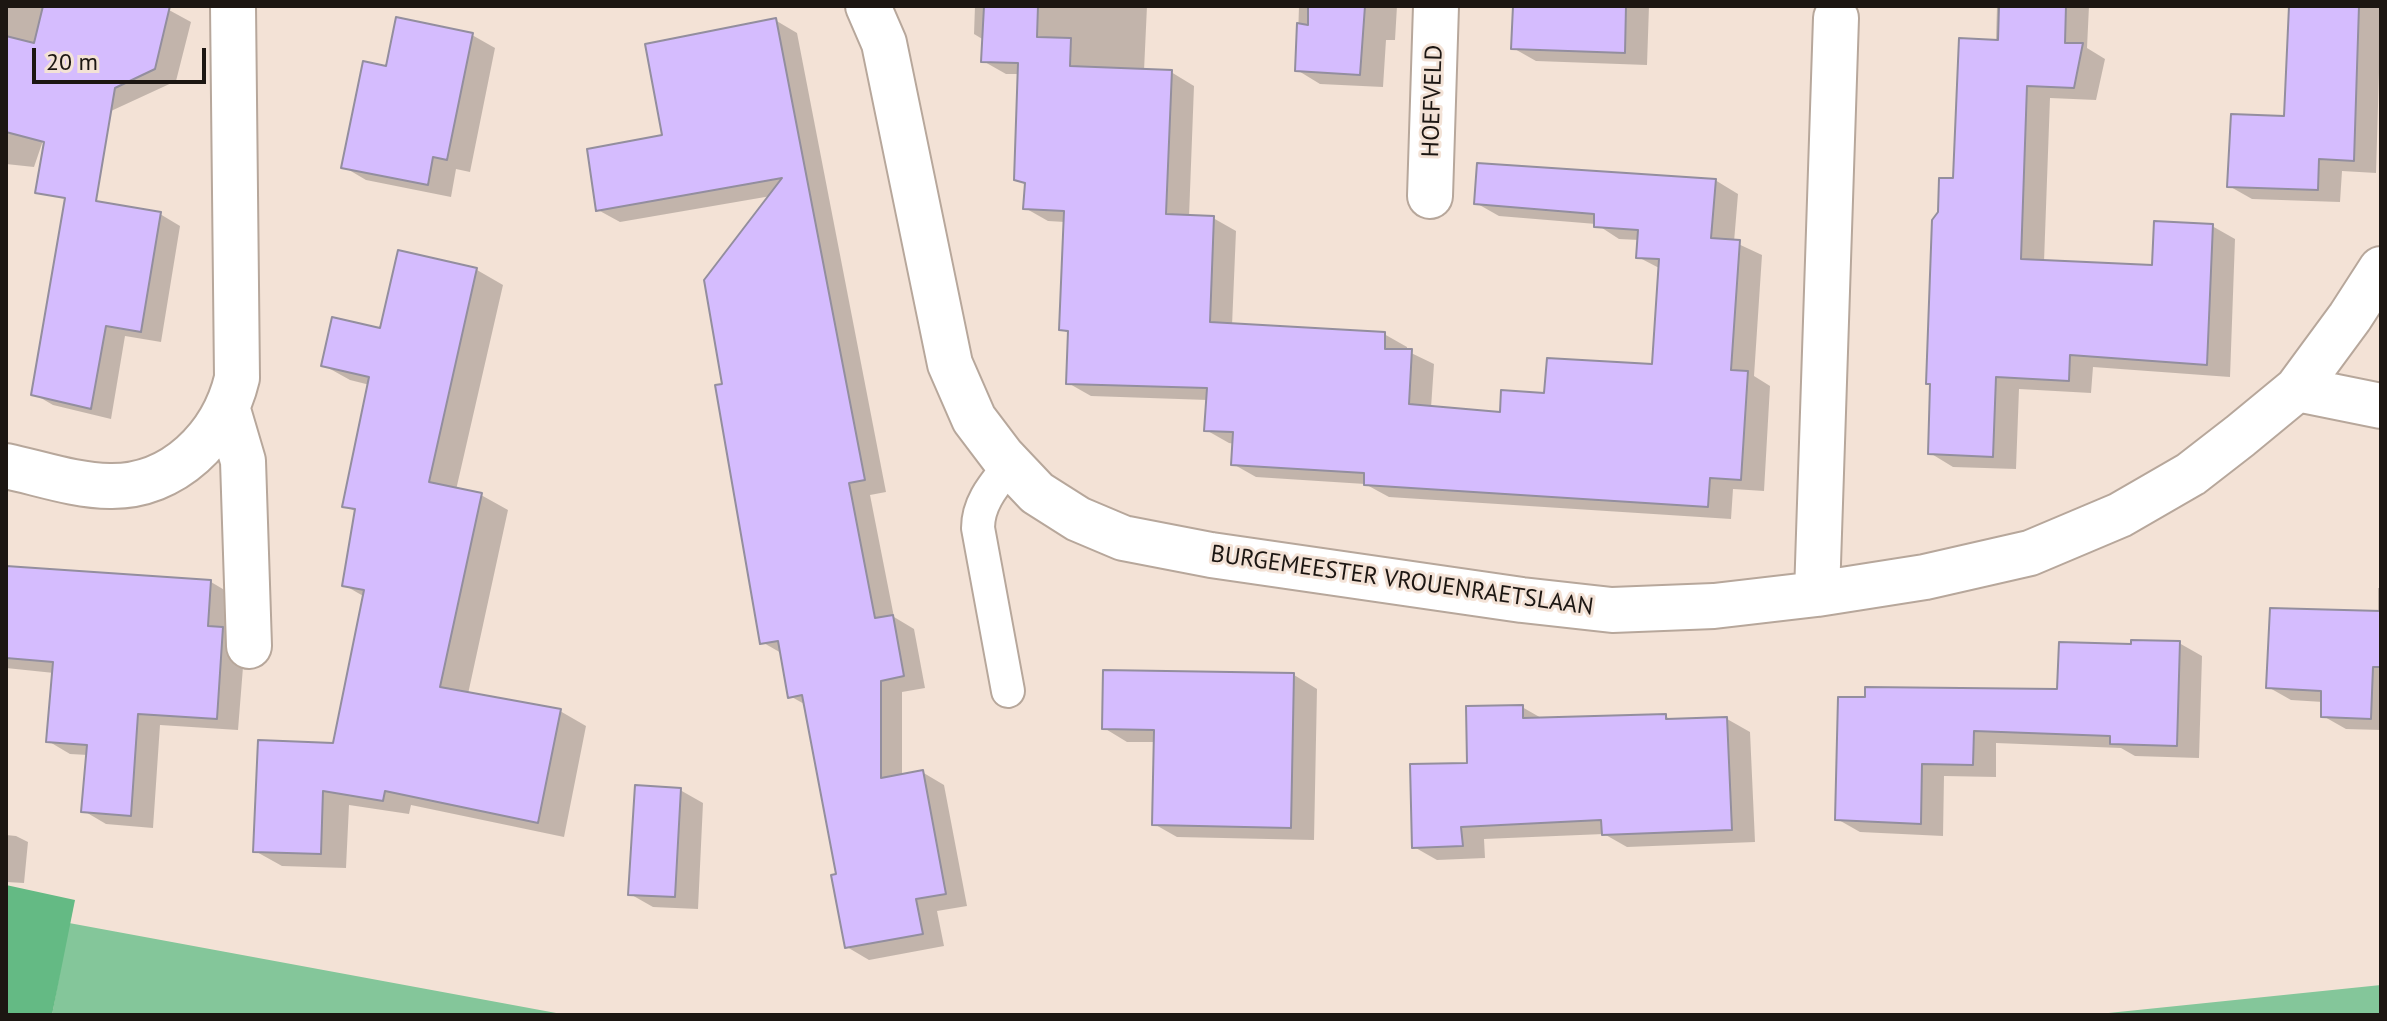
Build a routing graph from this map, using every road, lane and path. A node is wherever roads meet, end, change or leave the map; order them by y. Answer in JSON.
{"nodes":[{"id":1,"x":233,"y":6,"type":"edge"},
{"id":2,"x":868,"y":6,"type":"edge"},
{"id":3,"x":1436,"y":6,"type":"edge"},
{"id":4,"x":1836,"y":18,"type":"dead end"},
{"id":5,"x":1430,"y":196,"type":"dead end"},
{"id":6,"x":2381,"y":269,"type":"edge"},
{"id":7,"x":2297,"y":389,"type":"junction"},
{"id":8,"x":2381,"y":406,"type":"edge"},
{"id":9,"x":228,"y":410,"type":"junction"},
{"id":10,"x":1010,"y":465,"type":"junction"},
{"id":11,"x":6,"y":466,"type":"edge"},
{"id":12,"x":1817,"y":594,"type":"junction"},
{"id":13,"x":249,"y":646,"type":"dead end"},
{"id":14,"x":1008,"y":691,"type":"dead end"}],
"edges":[{"from":1,"to":9,"type":"street"},
{"from":2,"to":10,"type":"street","name":"BURGEMEESTER VROUENRAETSLAAN"},
{"from":3,"to":5,"type":"street","name":"HOEFVELD"},
{"from":4,"to":12,"type":"street"},
{"from":6,"to":7,"type":"street","name":"BURGEMEESTER VROUENRAETSLAAN"},
{"from":7,"to":8,"type":"street"},
{"from":7,"to":12,"type":"street","name":"BURGEMEESTER VROUENRAETSLAAN"},
{"from":9,"to":11,"type":"street"},
{"from":9,"to":13,"type":"street"},
{"from":10,"to":12,"type":"street","name":"BURGEMEESTER VROUENRAETSLAAN"},
{"from":10,"to":14,"type":"lane"}]}
